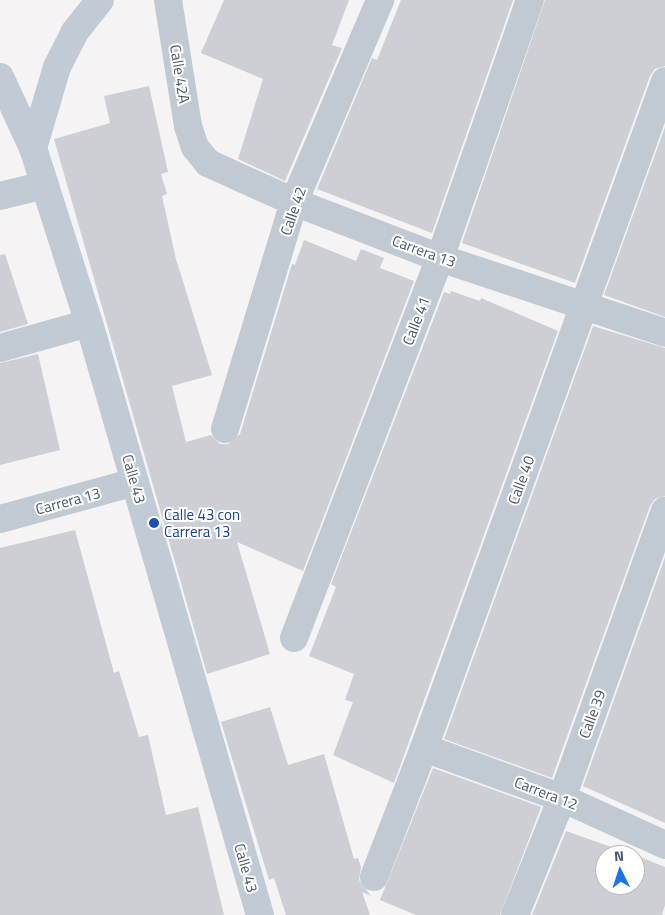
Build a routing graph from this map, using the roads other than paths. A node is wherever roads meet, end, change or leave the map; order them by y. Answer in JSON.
{"nodes":[{"id":1,"x":100,"y":0,"type":"edge"},
{"id":2,"x":168,"y":0,"type":"edge"},
{"id":3,"x":380,"y":0,"type":"edge"},
{"id":4,"x":530,"y":0,"type":"edge"},
{"id":5,"x":0,"y":77,"type":"edge"},
{"id":6,"x":665,"y":81,"type":"edge"},
{"id":7,"x":194,"y":147,"type":"joint"},
{"id":8,"x":33,"y":148,"type":"junction"},
{"id":9,"x":45,"y":185,"type":"junction"},
{"id":10,"x":0,"y":196,"type":"edge"},
{"id":11,"x":294,"y":202,"type":"junction"},
{"id":12,"x":440,"y":258,"type":"junction"},
{"id":13,"x":584,"y":305,"type":"junction"},
{"id":14,"x":89,"y":323,"type":"junction"},
{"id":15,"x":665,"y":333,"type":"edge"},
{"id":16,"x":0,"y":348,"type":"edge"},
{"id":17,"x":225,"y":429,"type":"dead end"},
{"id":18,"x":135,"y":482,"type":"junction"},
{"id":19,"x":665,"y":512,"type":"edge"},
{"id":20,"x":0,"y":519,"type":"edge"},
{"id":21,"x":294,"y":638,"type":"dead end"},
{"id":22,"x":424,"y":748,"type":"junction"},
{"id":23,"x":562,"y":798,"type":"junction"},
{"id":24,"x":665,"y":845,"type":"edge"},
{"id":25,"x":374,"y":878,"type":"dead end"},
{"id":26,"x":260,"y":915,"type":"edge"},
{"id":27,"x":515,"y":915,"type":"edge"}],
"edges":[{"from":1,"to":8,"type":"main road"},
{"from":2,"to":7,"type":"street","name":"Calle 42A"},
{"from":3,"to":11,"type":"street","name":"Calle 42"},
{"from":4,"to":12,"type":"street","name":"Calle 41"},
{"from":5,"to":8,"type":"main road","name":"Calle 43"},
{"from":6,"to":13,"type":"street","name":"Calle 40"},
{"from":7,"to":11,"type":"street","name":"Carrera 13"},
{"from":8,"to":9,"type":"main road","name":"Calle 43"},
{"from":9,"to":10,"type":"street"},
{"from":9,"to":14,"type":"main road","name":"Calle 43"},
{"from":11,"to":12,"type":"street","name":"Carrera 13"},
{"from":11,"to":17,"type":"street","name":"Calle 42"},
{"from":12,"to":13,"type":"street","name":"Carrera 13"},
{"from":12,"to":21,"type":"street","name":"Calle 41"},
{"from":13,"to":15,"type":"street","name":"Carrera 13"},
{"from":13,"to":22,"type":"street","name":"Calle 40"},
{"from":14,"to":16,"type":"street"},
{"from":14,"to":18,"type":"main road","name":"Calle 43"},
{"from":18,"to":20,"type":"street","name":"Carrera 13"},
{"from":18,"to":26,"type":"main road","name":"Calle 43"},
{"from":19,"to":23,"type":"street","name":"Calle 39"},
{"from":22,"to":23,"type":"street","name":"Carrera 12"},
{"from":22,"to":25,"type":"street","name":"Calle 40"},
{"from":23,"to":24,"type":"street","name":"Carrera 12"},
{"from":23,"to":27,"type":"street","name":"Calle 39"}]}
